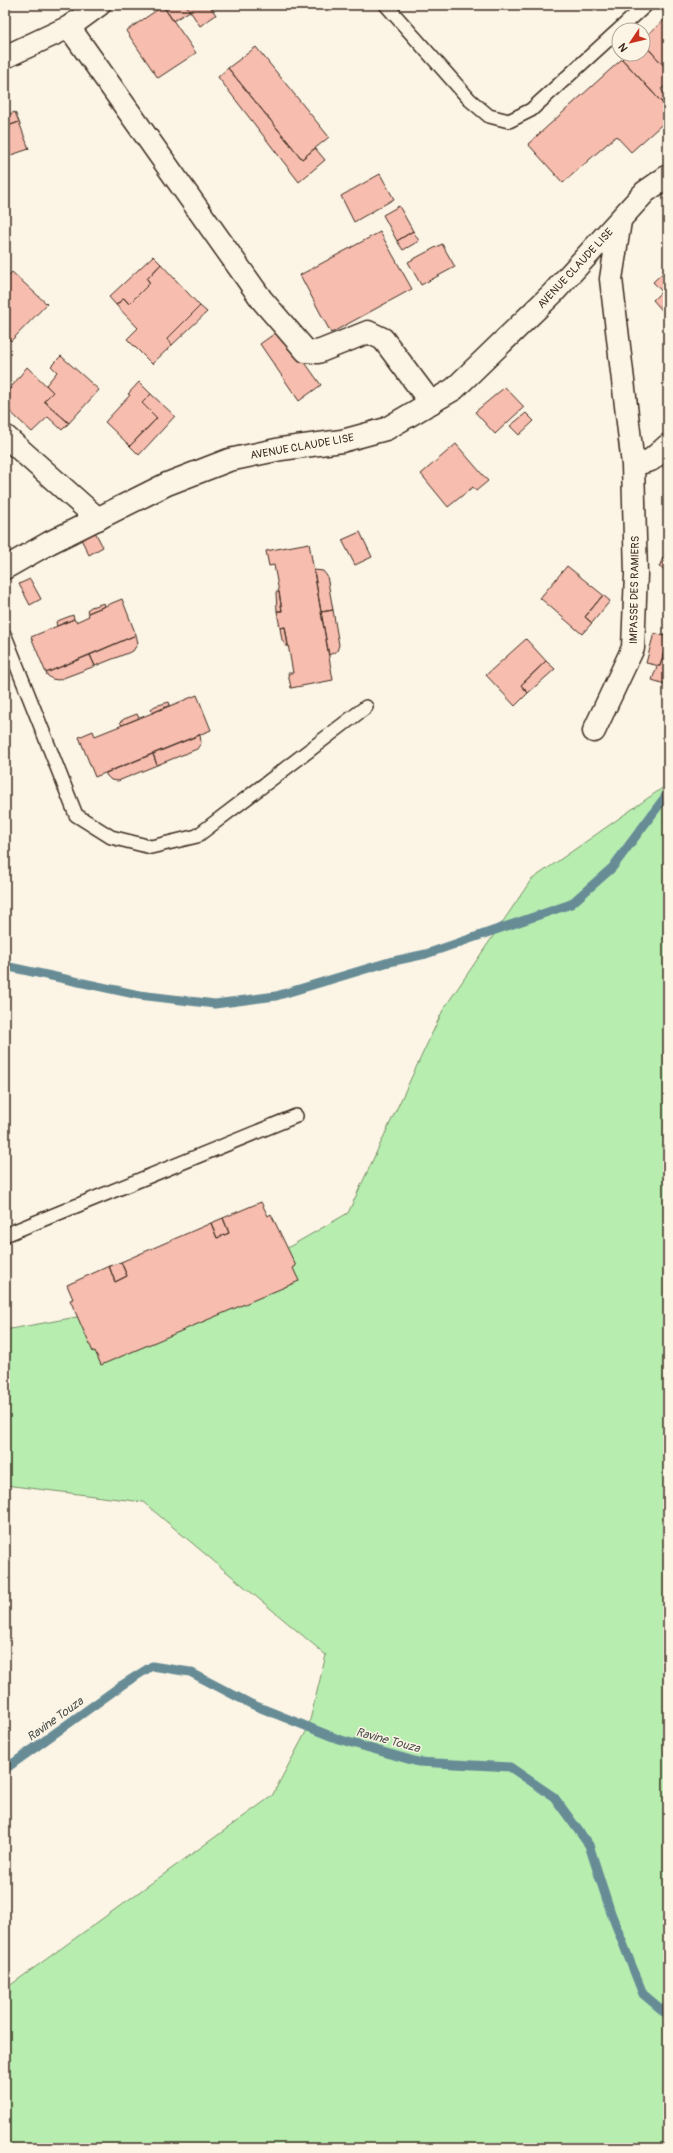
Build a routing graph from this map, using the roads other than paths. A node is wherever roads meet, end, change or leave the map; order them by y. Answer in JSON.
{"nodes":[{"id":1,"x":98,"y":5,"type":"edge"},
{"id":2,"x":386,"y":5,"type":"edge"},
{"id":3,"x":646,"y":5,"type":"edge"},
{"id":4,"x":69,"y":27,"type":"junction"},
{"id":5,"x":6,"y":56,"type":"edge"},
{"id":6,"x":668,"y":176,"type":"edge"},
{"id":7,"x":620,"y":221,"type":"junction"},
{"id":8,"x":431,"y":403,"type":"junction"},
{"id":9,"x":5,"y":436,"type":"edge"},
{"id":10,"x":668,"y":445,"type":"edge"},
{"id":11,"x":633,"y":465,"type":"junction"},
{"id":12,"x":98,"y":519,"type":"junction"},
{"id":13,"x":5,"y":568,"type":"edge"},
{"id":14,"x":5,"y":636,"type":"edge"},
{"id":15,"x":366,"y":707,"type":"dead end"},
{"id":16,"x":594,"y":731,"type":"dead end"},
{"id":17,"x":296,"y":1116,"type":"dead end"},
{"id":18,"x":5,"y":1235,"type":"edge"}],
"edges":[{"from":1,"to":4,"type":"street"},
{"from":2,"to":3,"type":"lane"},
{"from":4,"to":5,"type":"street"},
{"from":4,"to":8,"type":"street"},
{"from":6,"to":7,"type":"street","name":"AVENUE CLAUDE LISE"},
{"from":7,"to":8,"type":"street","name":"AVENUE CLAUDE LISE"},
{"from":7,"to":11,"type":"street","name":"IMPASSE DES RAMIERS"},
{"from":8,"to":12,"type":"street","name":"AVENUE CLAUDE LISE"},
{"from":9,"to":12,"type":"street"},
{"from":10,"to":11,"type":"street"},
{"from":11,"to":16,"type":"street","name":"IMPASSE DES RAMIERS"},
{"from":12,"to":13,"type":"street","name":"AVENUE CLAUDE LISE"},
{"from":14,"to":15,"type":"lane"},
{"from":17,"to":18,"type":"lane"}]}
